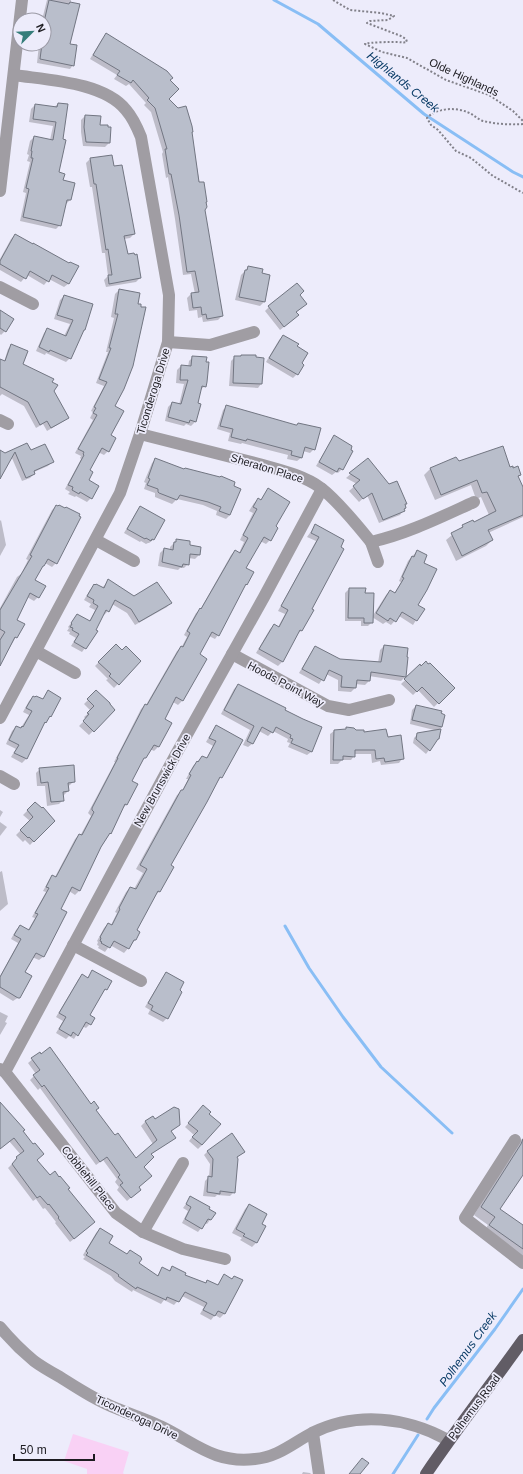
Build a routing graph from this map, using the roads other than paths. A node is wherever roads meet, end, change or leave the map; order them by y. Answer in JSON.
{"nodes":[{"id":1,"x":22,"y":0,"type":"edge"},
{"id":2,"x":14,"y":75,"type":"junction"},
{"id":3,"x":0,"y":191,"type":"edge"},
{"id":4,"x":0,"y":287,"type":"edge"},
{"id":5,"x":32,"y":304,"type":"dead end"},
{"id":6,"x":254,"y":332,"type":"dead end"},
{"id":7,"x":168,"y":342,"type":"junction"},
{"id":8,"x":140,"y":434,"type":"junction"},
{"id":9,"x":322,"y":489,"type":"junction"},
{"id":10,"x":474,"y":502,"type":"dead end"},
{"id":11,"x":96,"y":540,"type":"junction"},
{"id":12,"x":371,"y":542,"type":"junction"},
{"id":13,"x":134,"y":561,"type":"dead end"},
{"id":14,"x":378,"y":562,"type":"dead end"},
{"id":15,"x":36,"y":651,"type":"junction"},
{"id":16,"x":232,"y":654,"type":"junction"},
{"id":17,"x":75,"y":673,"type":"dead end"},
{"id":18,"x":389,"y":700,"type":"dead end"},
{"id":19,"x":0,"y":718,"type":"edge"},
{"id":20,"x":0,"y":776,"type":"edge"},
{"id":21,"x":14,"y":784,"type":"dead end"},
{"id":22,"x":73,"y":945,"type":"junction"},
{"id":23,"x":141,"y":981,"type":"dead end"},
{"id":24,"x":2,"y":1071,"type":"edge"},
{"id":25,"x":515,"y":1140,"type":"dead end"},
{"id":26,"x":183,"y":1164,"type":"dead end"},
{"id":27,"x":143,"y":1232,"type":"junction"},
{"id":28,"x":225,"y":1259,"type":"dead end"},
{"id":29,"x":523,"y":1263,"type":"edge"},
{"id":30,"x":0,"y":1327,"type":"edge"},
{"id":31,"x":523,"y":1340,"type":"edge"},
{"id":32,"x":313,"y":1433,"type":"junction"},
{"id":33,"x":448,"y":1440,"type":"junction"},
{"id":34,"x":319,"y":1474,"type":"edge"},
{"id":35,"x":426,"y":1474,"type":"edge"}],
"edges":[{"from":1,"to":2,"type":"street"},
{"from":2,"to":3,"type":"street"},
{"from":2,"to":7,"type":"street","name":"Ticonderoga Drive"},
{"from":4,"to":5,"type":"street"},
{"from":6,"to":7,"type":"street"},
{"from":7,"to":8,"type":"street","name":"Ticonderoga Drive"},
{"from":8,"to":9,"type":"street","name":"Sheraton Place"},
{"from":8,"to":11,"type":"street","name":"Ticonderoga Drive"},
{"from":9,"to":12,"type":"street","name":"Sheraton Place"},
{"from":9,"to":16,"type":"street","name":"New Brunswick Drive"},
{"from":10,"to":12,"type":"street"},
{"from":11,"to":13,"type":"street"},
{"from":11,"to":15,"type":"street","name":"Ticonderoga Drive"},
{"from":12,"to":14,"type":"street","name":"Sheraton Place"},
{"from":15,"to":17,"type":"street"},
{"from":15,"to":19,"type":"street","name":"Ticonderoga Drive"},
{"from":16,"to":18,"type":"street","name":"Hoods Point Way"},
{"from":16,"to":22,"type":"street","name":"New Brunswick Drive"},
{"from":20,"to":21,"type":"street"},
{"from":22,"to":23,"type":"street"},
{"from":22,"to":24,"type":"street","name":"New Brunswick Drive"},
{"from":24,"to":27,"type":"street","name":"Cobblehill Place"},
{"from":25,"to":29,"type":"street"},
{"from":26,"to":27,"type":"street"},
{"from":27,"to":28,"type":"street","name":"Cobblehill Place"},
{"from":30,"to":32,"type":"street","name":"Ticonderoga Drive"},
{"from":31,"to":33,"type":"main road","name":"Polhemus Road"},
{"from":32,"to":33,"type":"street","name":"Ticonderoga Drive"},
{"from":32,"to":34,"type":"street"},
{"from":33,"to":35,"type":"main road","name":"Polhemus Road"}]}
